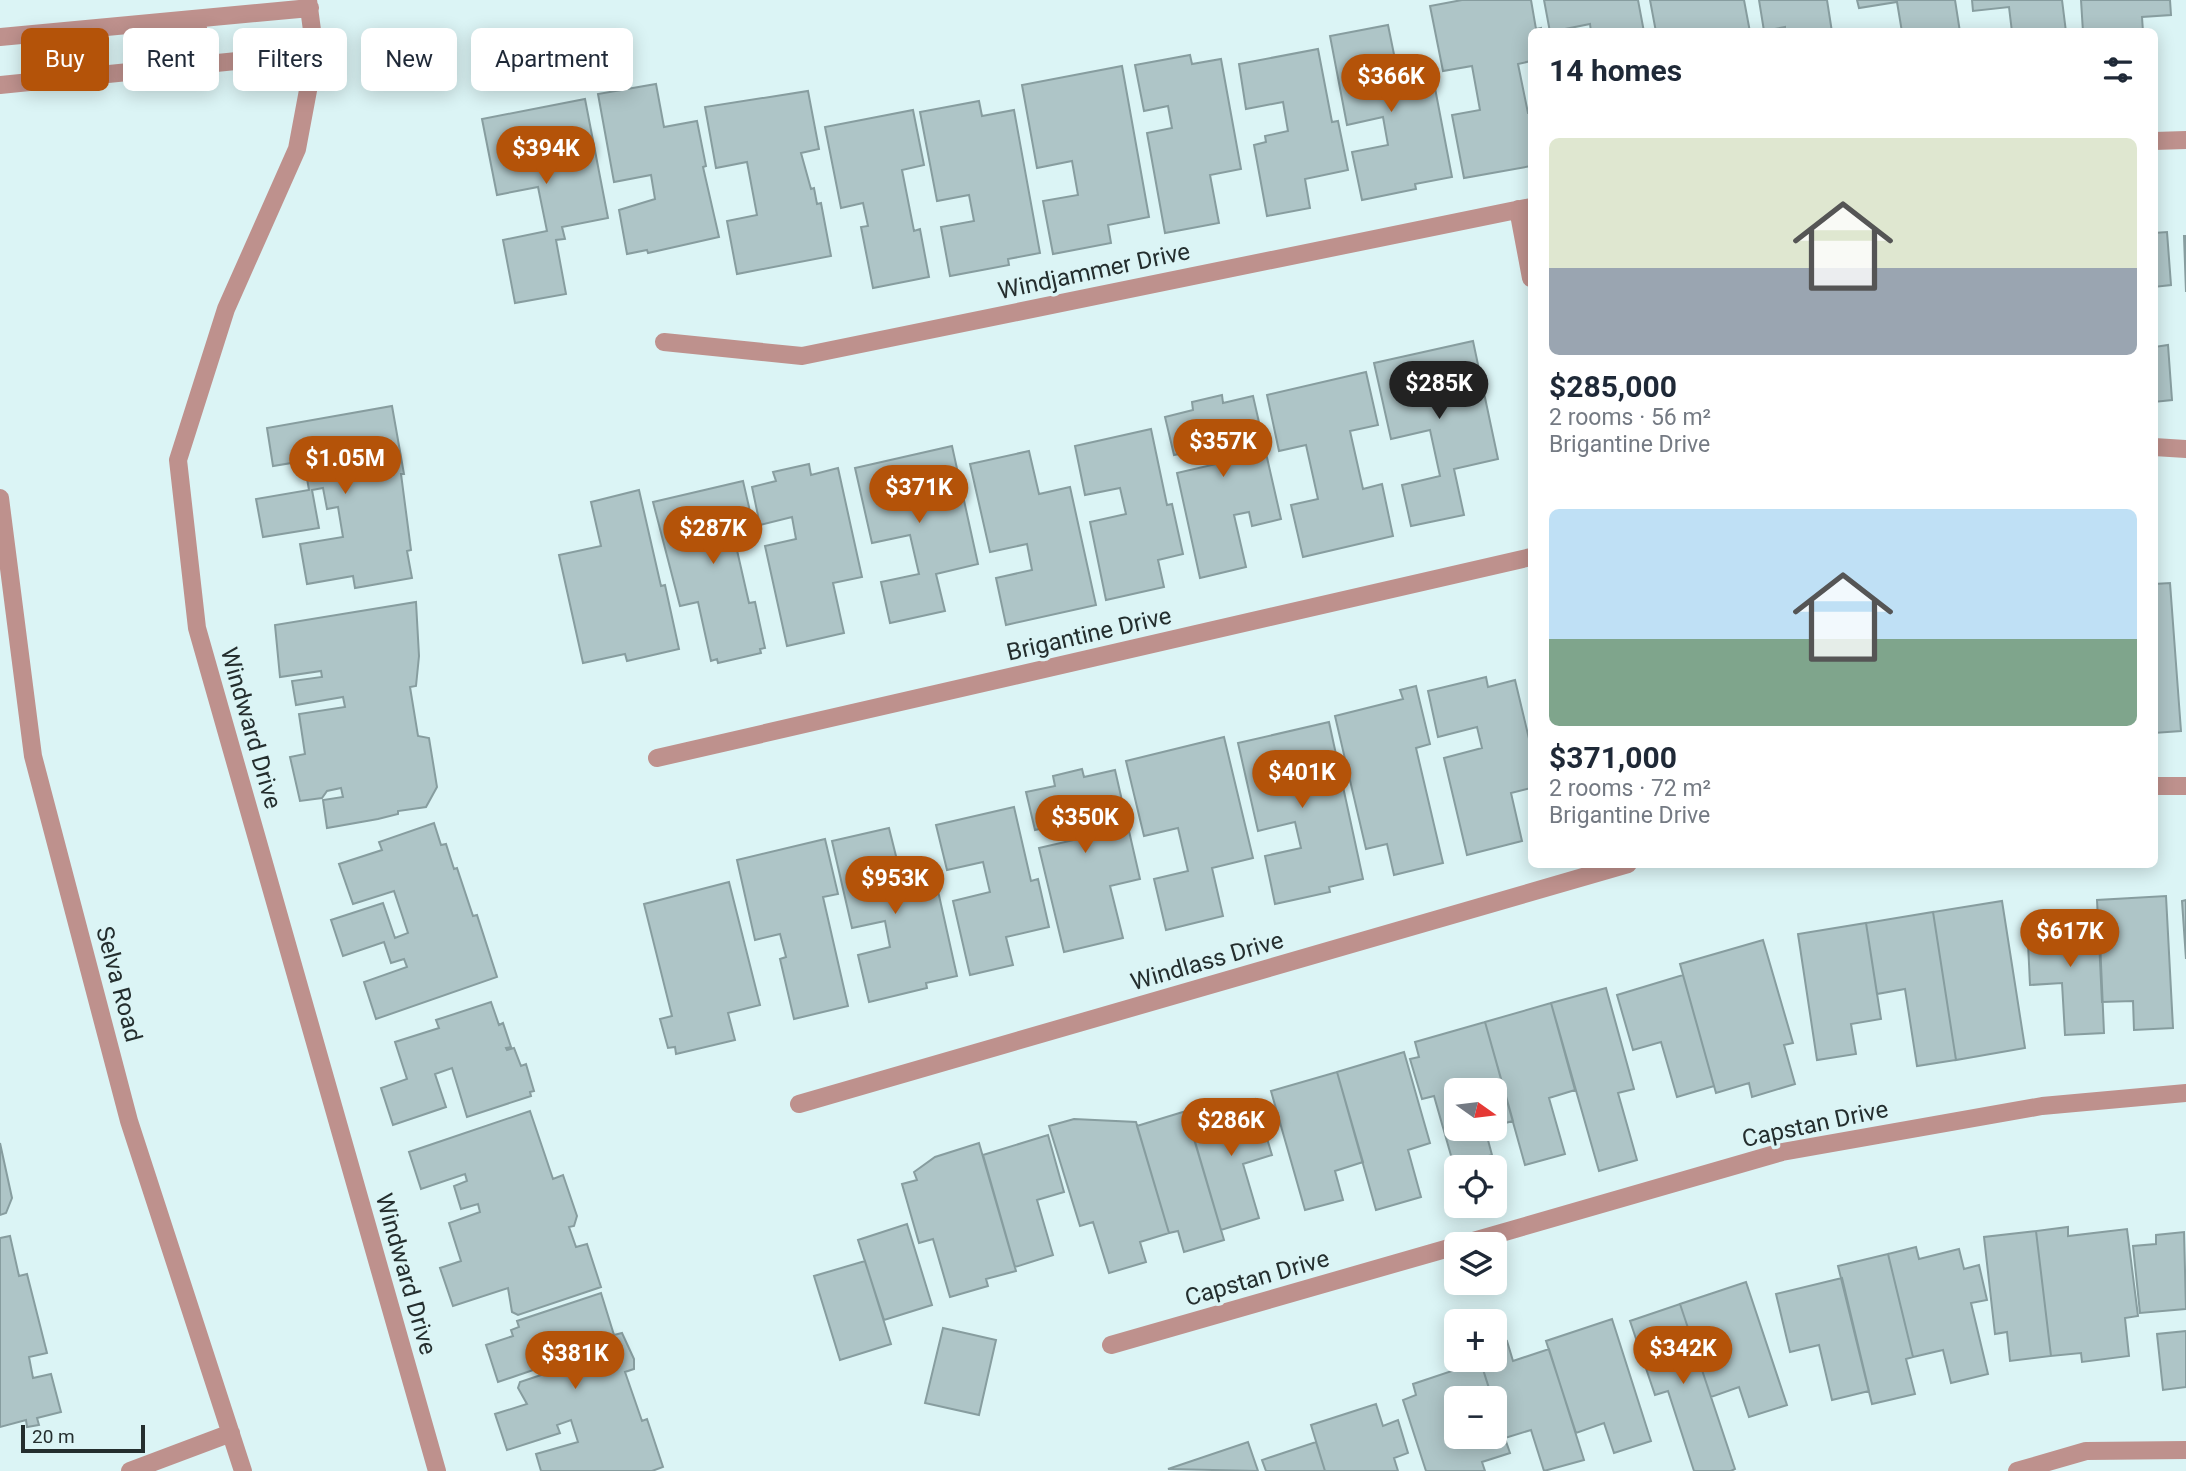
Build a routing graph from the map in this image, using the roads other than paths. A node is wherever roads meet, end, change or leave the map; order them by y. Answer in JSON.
{"nodes":[{"id":1,"x":309,"y":4,"type":"edge"},
{"id":2,"x":197,"y":19,"type":"junction"},
{"id":3,"x":198,"y":28,"type":"edge"},
{"id":4,"x":312,"y":28,"type":"edge"},
{"id":5,"x":0,"y":37,"type":"edge"},
{"id":6,"x":123,"y":73,"type":"edge"},
{"id":7,"x":0,"y":85,"type":"edge"},
{"id":8,"x":308,"y":91,"type":"edge"},
{"id":9,"x":2158,"y":141,"type":"edge"},
{"id":10,"x":2186,"y":141,"type":"edge"},
{"id":11,"x":1525,"y":208,"type":"edge"},
{"id":12,"x":1528,"y":243,"type":"edge"},
{"id":13,"x":664,"y":342,"type":"dead end"},
{"id":14,"x":2158,"y":447,"type":"edge"},
{"id":15,"x":2186,"y":449,"type":"edge"},
{"id":16,"x":0,"y":498,"type":"edge"},
{"id":17,"x":1528,"y":558,"type":"edge"},
{"id":18,"x":657,"y":758,"type":"dead end"},
{"id":19,"x":2158,"y":786,"type":"edge"},
{"id":20,"x":2186,"y":786,"type":"edge"},
{"id":21,"x":1614,"y":868,"type":"edge"},
{"id":22,"x":2186,"y":1093,"type":"edge"},
{"id":23,"x":799,"y":1104,"type":"dead end"},
{"id":24,"x":1505,"y":1232,"type":"edge"},
{"id":25,"x":1444,"y":1249,"type":"edge"},
{"id":26,"x":1111,"y":1345,"type":"dead end"},
{"id":27,"x":231,"y":1433,"type":"junction"},
{"id":28,"x":2186,"y":1450,"type":"edge"},
{"id":29,"x":130,"y":1471,"type":"edge"},
{"id":30,"x":243,"y":1471,"type":"edge"},
{"id":31,"x":437,"y":1471,"type":"edge"},
{"id":32,"x":2017,"y":1471,"type":"edge"}],
"edges":[{"from":1,"to":2,"type":"street"},
{"from":1,"to":4,"type":"street","name":"Windward Drive"},
{"from":2,"to":3,"type":"street"},
{"from":2,"to":5,"type":"street"},
{"from":6,"to":7,"type":"street"},
{"from":8,"to":31,"type":"street","name":"Windward Drive"},
{"from":9,"to":10,"type":"street"},
{"from":11,"to":12,"type":"street"},
{"from":11,"to":13,"type":"street","name":"Windjammer Drive"},
{"from":14,"to":15,"type":"street"},
{"from":16,"to":27,"type":"street","name":"Selva Road"},
{"from":17,"to":18,"type":"street","name":"Brigantine Drive"},
{"from":19,"to":20,"type":"street"},
{"from":21,"to":23,"type":"street","name":"Windlass Drive"},
{"from":22,"to":24,"type":"street","name":"Capstan Drive"},
{"from":25,"to":26,"type":"street","name":"Capstan Drive"},
{"from":27,"to":29,"type":"street"},
{"from":27,"to":30,"type":"street","name":"Selva Road"},
{"from":28,"to":32,"type":"street"}]}
